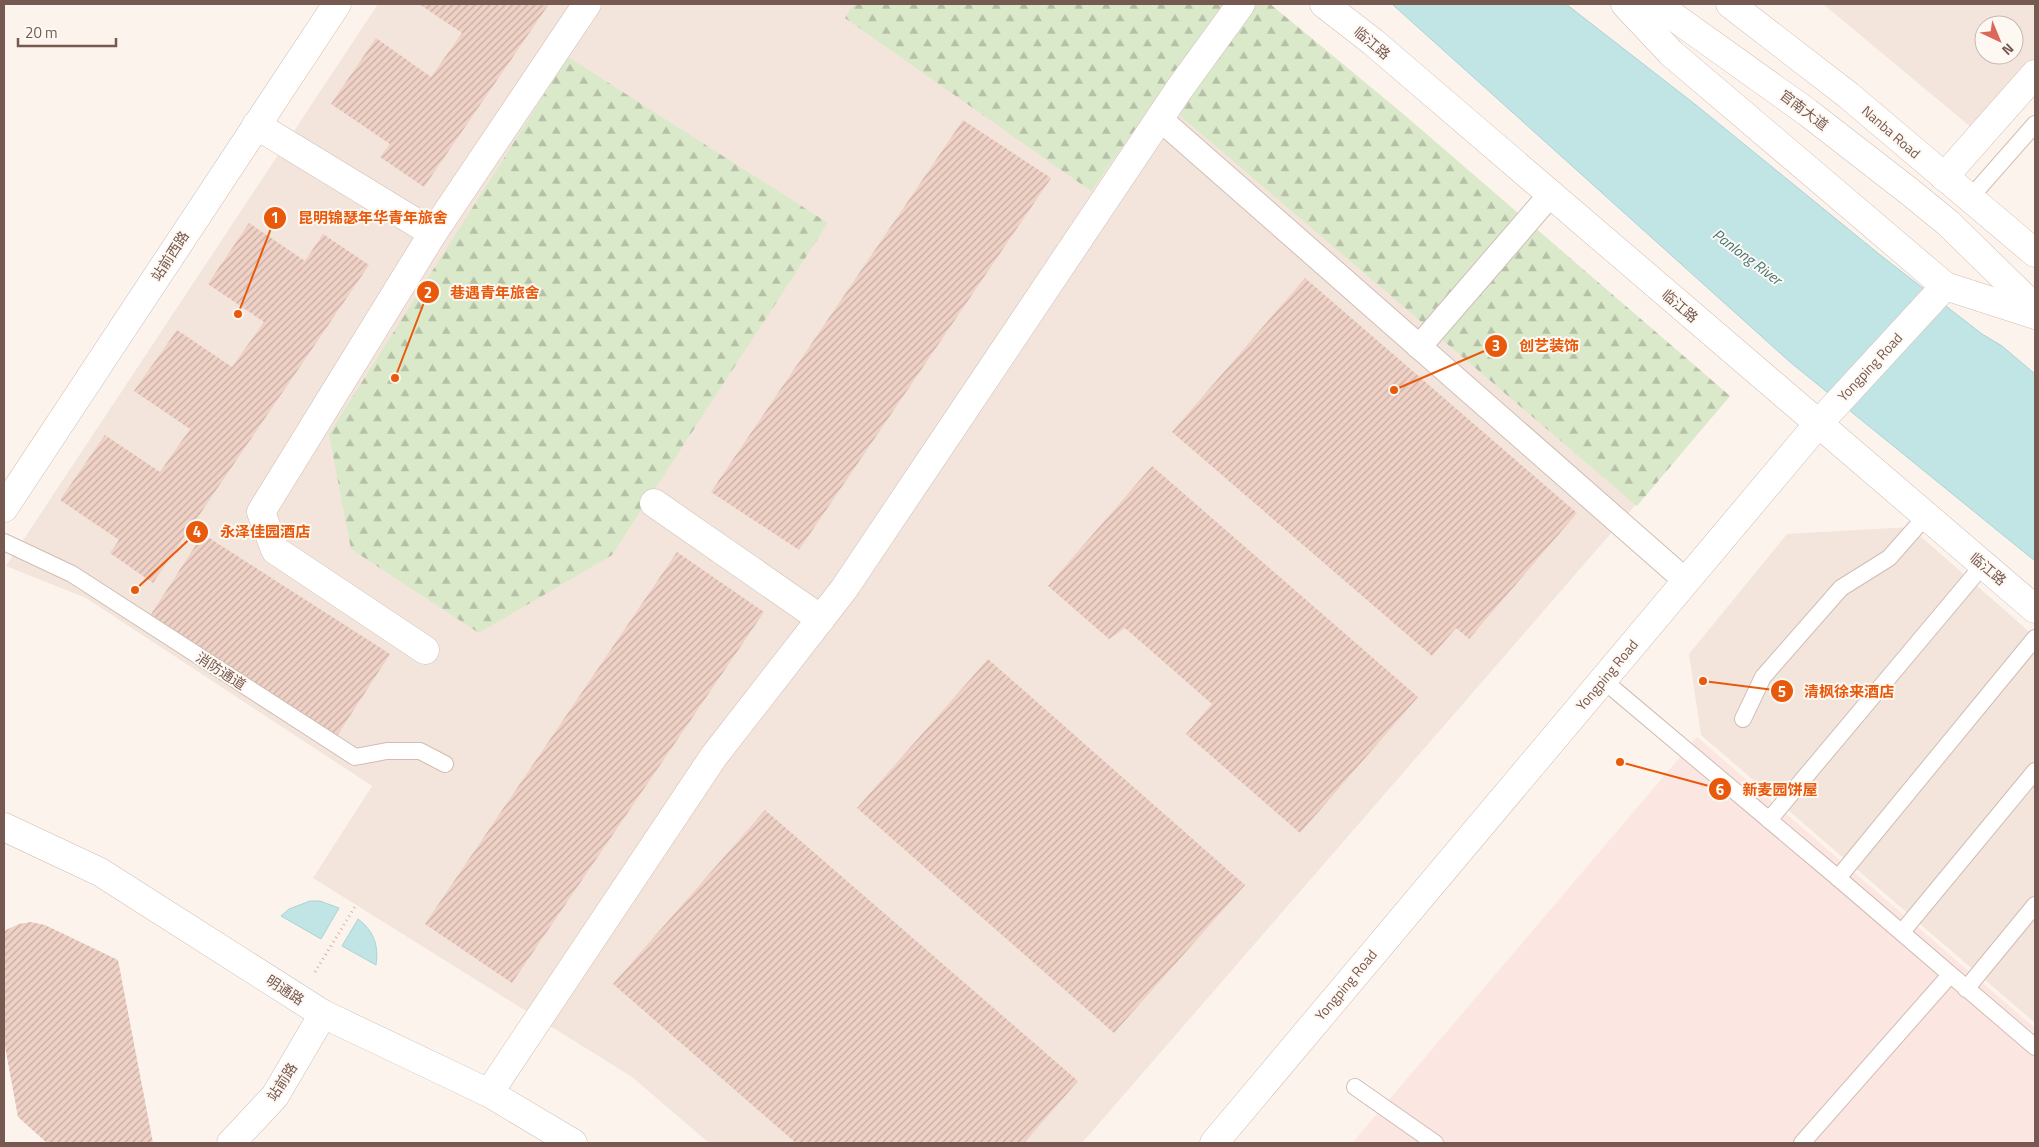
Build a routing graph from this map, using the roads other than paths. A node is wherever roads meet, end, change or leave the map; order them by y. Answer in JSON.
{"nodes":[{"id":1,"x":337,"y":4,"type":"edge"},
{"id":2,"x":588,"y":4,"type":"edge"},
{"id":3,"x":1241,"y":4,"type":"edge"},
{"id":4,"x":1324,"y":4,"type":"edge"},
{"id":5,"x":1624,"y":4,"type":"edge"},
{"id":6,"x":1656,"y":4,"type":"edge"},
{"id":7,"x":1744,"y":7,"type":"edge"},
{"id":8,"x":2035,"y":74,"type":"edge"},
{"id":9,"x":1160,"y":118,"type":"junction"},
{"id":10,"x":2035,"y":124,"type":"edge"},
{"id":11,"x":256,"y":125,"type":"junction"},
{"id":12,"x":1944,"y":177,"type":"junction"},
{"id":13,"x":1550,"y":195,"type":"junction"},
{"id":14,"x":1970,"y":198,"type":"junction"},
{"id":15,"x":433,"y":233,"type":"junction"},
{"id":16,"x":2035,"y":253,"type":"edge"},
{"id":17,"x":1940,"y":291,"type":"junction"},
{"id":18,"x":2035,"y":308,"type":"edge"},
{"id":19,"x":2035,"y":315,"type":"edge"},
{"id":20,"x":1419,"y":347,"type":"junction"},
{"id":21,"x":1827,"y":414,"type":"junction"},
{"id":22,"x":654,"y":503,"type":"dead end"},
{"id":23,"x":4,"y":508,"type":"edge"},
{"id":24,"x":1926,"y":516,"type":"junction"},
{"id":25,"x":4,"y":542,"type":"edge"},
{"id":26,"x":1983,"y":564,"type":"junction"},
{"id":27,"x":1686,"y":581,"type":"junction"},
{"id":28,"x":2035,"y":609,"type":"edge"},
{"id":29,"x":821,"y":618,"type":"junction"},
{"id":30,"x":2035,"y":638,"type":"edge"},
{"id":31,"x":425,"y":650,"type":"dead end"},
{"id":32,"x":1603,"y":680,"type":"junction"},
{"id":33,"x":1743,"y":719,"type":"dead end"},
{"id":34,"x":445,"y":764,"type":"dead end"},
{"id":35,"x":2035,"y":771,"type":"edge"},
{"id":36,"x":1769,"y":820,"type":"junction"},
{"id":37,"x":4,"y":827,"type":"edge"},
{"id":38,"x":1838,"y":878,"type":"junction"},
{"id":39,"x":2035,"y":906,"type":"edge"},
{"id":40,"x":1902,"y":932,"type":"junction"},
{"id":41,"x":1950,"y":975,"type":"junction"},
{"id":42,"x":1966,"y":988,"type":"junction"},
{"id":43,"x":323,"y":1014,"type":"junction"},
{"id":44,"x":2034,"y":1045,"type":"edge"},
{"id":45,"x":1355,"y":1087,"type":"dead end"},
{"id":46,"x":489,"y":1093,"type":"junction"},
{"id":47,"x":231,"y":1143,"type":"edge"},
{"id":48,"x":573,"y":1143,"type":"edge"},
{"id":49,"x":1214,"y":1143,"type":"edge"},
{"id":50,"x":1435,"y":1143,"type":"edge"},
{"id":51,"x":1802,"y":1143,"type":"edge"}],
"edges":[{"from":1,"to":11,"type":"street","name":"站前西路"},
{"from":2,"to":15,"type":"street"},
{"from":3,"to":9,"type":"street"},
{"from":4,"to":13,"type":"street","name":"临江路"},
{"from":5,"to":17,"type":"street"},
{"from":6,"to":18,"type":"street","name":"官南大道"},
{"from":7,"to":12,"type":"street","name":"Nanba Road"},
{"from":8,"to":12,"type":"street"},
{"from":9,"to":20,"type":"street"},
{"from":9,"to":29,"type":"street"},
{"from":10,"to":14,"type":"lane"},
{"from":11,"to":15,"type":"street"},
{"from":11,"to":23,"type":"street","name":"站前西路"},
{"from":12,"to":14,"type":"street","name":"Nanba Road"},
{"from":13,"to":20,"type":"street"},
{"from":13,"to":21,"type":"street","name":"临江路"},
{"from":14,"to":16,"type":"street","name":"Nanba Road"},
{"from":15,"to":31,"type":"street"},
{"from":17,"to":19,"type":"street"},
{"from":17,"to":21,"type":"street","name":"Yongping Road"},
{"from":20,"to":27,"type":"street"},
{"from":21,"to":24,"type":"street","name":"临江路"},
{"from":21,"to":27,"type":"street","name":"Yongping Road"},
{"from":22,"to":29,"type":"street"},
{"from":24,"to":26,"type":"street","name":"临江路"},
{"from":24,"to":33,"type":"lane"},
{"from":25,"to":34,"type":"lane","name":"消防通道"},
{"from":26,"to":28,"type":"street","name":"临江路"},
{"from":26,"to":36,"type":"lane"},
{"from":27,"to":32,"type":"street","name":"Yongping Road"},
{"from":29,"to":46,"type":"street"},
{"from":30,"to":38,"type":"lane"},
{"from":32,"to":36,"type":"lane"},
{"from":32,"to":49,"type":"street","name":"Yongping Road"},
{"from":35,"to":40,"type":"lane"},
{"from":36,"to":38,"type":"lane"},
{"from":37,"to":43,"type":"street","name":"明通路"},
{"from":38,"to":40,"type":"lane"},
{"from":39,"to":42,"type":"lane"},
{"from":40,"to":41,"type":"lane"},
{"from":41,"to":42,"type":"lane"},
{"from":41,"to":51,"type":"lane"},
{"from":42,"to":44,"type":"lane"},
{"from":43,"to":46,"type":"street","name":"明通路"},
{"from":43,"to":47,"type":"street","name":"站前路"},
{"from":45,"to":50,"type":"lane"},
{"from":46,"to":48,"type":"street","name":"明通路"}]}
